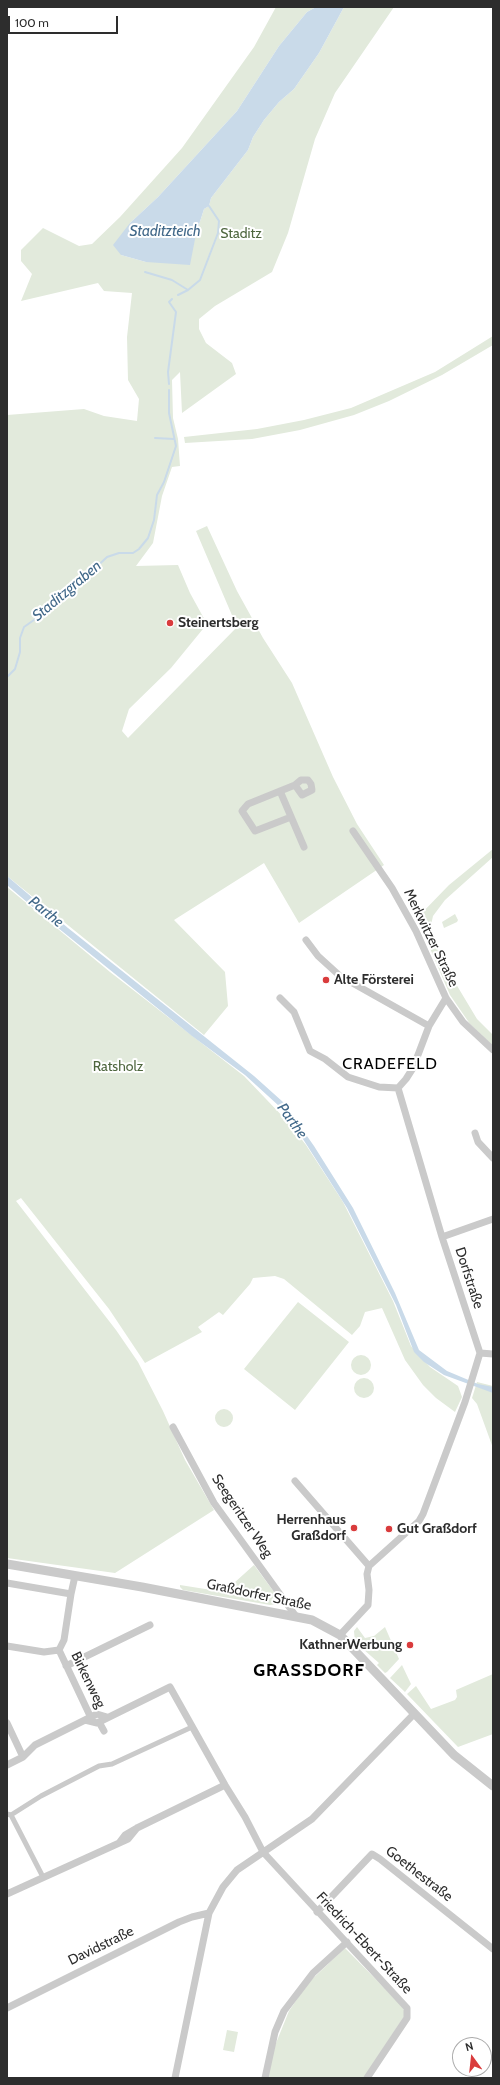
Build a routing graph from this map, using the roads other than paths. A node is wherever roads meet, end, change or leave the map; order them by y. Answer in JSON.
{"nodes":[{"id":1,"x":295,"y":785,"type":"dead end"},
{"id":2,"x":280,"y":791,"type":"junction"},
{"id":3,"x":291,"y":816,"type":"junction"},
{"id":4,"x":353,"y":831,"type":"dead end"},
{"id":5,"x":304,"y":848,"type":"dead end"},
{"id":6,"x":306,"y":940,"type":"dead end"},
{"id":7,"x":280,"y":998,"type":"dead end"},
{"id":8,"x":446,"y":998,"type":"junction"},
{"id":9,"x":429,"y":1026,"type":"junction"},
{"id":10,"x":493,"y":1050,"type":"edge"},
{"id":11,"x":398,"y":1088,"type":"junction"},
{"id":12,"x":475,"y":1133,"type":"dead end"},
{"id":13,"x":493,"y":1158,"type":"edge"},
{"id":14,"x":493,"y":1220,"type":"edge"},
{"id":15,"x":442,"y":1238,"type":"junction"},
{"id":16,"x":480,"y":1353,"type":"junction"},
{"id":17,"x":493,"y":1354,"type":"edge"},
{"id":18,"x":174,"y":1427,"type":"dead end"},
{"id":19,"x":295,"y":1481,"type":"dead end"},
{"id":20,"x":7,"y":1564,"type":"edge"},
{"id":21,"x":369,"y":1566,"type":"junction"},
{"id":22,"x":75,"y":1576,"type":"junction"},
{"id":23,"x":7,"y":1583,"type":"edge"},
{"id":24,"x":71,"y":1594,"type":"junction"},
{"id":25,"x":295,"y":1615,"type":"junction"},
{"id":26,"x":150,"y":1625,"type":"dead end"},
{"id":27,"x":340,"y":1635,"type":"junction"},
{"id":28,"x":7,"y":1646,"type":"edge"},
{"id":29,"x":59,"y":1650,"type":"junction"},
{"id":30,"x":66,"y":1666,"type":"junction"},
{"id":31,"x":414,"y":1714,"type":"junction"},
{"id":32,"x":92,"y":1720,"type":"junction"},
{"id":33,"x":7,"y":1723,"type":"edge"},
{"id":34,"x":192,"y":1727,"type":"junction"},
{"id":35,"x":104,"y":1731,"type":"dead end"},
{"id":36,"x":24,"y":1757,"type":"junction"},
{"id":37,"x":7,"y":1765,"type":"edge"},
{"id":38,"x":225,"y":1785,"type":"junction"},
{"id":39,"x":493,"y":1786,"type":"edge"},
{"id":40,"x":9,"y":1814,"type":"edge"},
{"id":41,"x":263,"y":1852,"type":"junction"},
{"id":42,"x":43,"y":1877,"type":"junction"},
{"id":43,"x":7,"y":1894,"type":"edge"},
{"id":44,"x":317,"y":1912,"type":"junction"},
{"id":45,"x":209,"y":1913,"type":"junction"},
{"id":46,"x":347,"y":1942,"type":"junction"},
{"id":47,"x":493,"y":1950,"type":"edge"},
{"id":48,"x":7,"y":2008,"type":"edge"},
{"id":49,"x":175,"y":2078,"type":"edge"},
{"id":50,"x":264,"y":2078,"type":"edge"},
{"id":51,"x":367,"y":2078,"type":"edge"}],
"edges":[{"from":1,"to":2,"type":"street"},
{"from":2,"to":3,"type":"street"},
{"from":2,"to":3,"type":"street"},
{"from":3,"to":5,"type":"street"},
{"from":4,"to":8,"type":"street","name":"Merkwitzer Straße"},
{"from":6,"to":9,"type":"street"},
{"from":7,"to":11,"type":"street"},
{"from":8,"to":9,"type":"street"},
{"from":8,"to":10,"type":"street","name":"Merkwitzer Straße"},
{"from":9,"to":11,"type":"street"},
{"from":11,"to":15,"type":"street","name":"Dorfstraße"},
{"from":12,"to":13,"type":"street"},
{"from":14,"to":15,"type":"street"},
{"from":15,"to":16,"type":"street","name":"Dorfstraße"},
{"from":16,"to":17,"type":"street"},
{"from":16,"to":21,"type":"street","name":"Dorfstraße"},
{"from":18,"to":25,"type":"street","name":"Seegeritzer Weg"},
{"from":19,"to":21,"type":"street"},
{"from":20,"to":22,"type":"street","name":"Graßdorfer Straße"},
{"from":21,"to":27,"type":"street"},
{"from":22,"to":24,"type":"street"},
{"from":22,"to":25,"type":"street","name":"Graßdorfer Straße"},
{"from":23,"to":24,"type":"street"},
{"from":24,"to":29,"type":"street"},
{"from":25,"to":27,"type":"street","name":"Graßdorfer Straße"},
{"from":26,"to":30,"type":"street"},
{"from":27,"to":31,"type":"street","name":"Graßdorfer Straße"},
{"from":28,"to":29,"type":"street"},
{"from":29,"to":30,"type":"street","name":"Birkenweg"},
{"from":30,"to":32,"type":"street","name":"Birkenweg"},
{"from":31,"to":39,"type":"street","name":"Graßdorfer Straße"},
{"from":31,"to":41,"type":"street"},
{"from":32,"to":34,"type":"street","name":"Friedrich-Ebert-Straße"},
{"from":32,"to":35,"type":"street","name":"Birkenweg"},
{"from":32,"to":36,"type":"street"},
{"from":33,"to":36,"type":"street"},
{"from":34,"to":38,"type":"street","name":"Friedrich-Ebert-Straße"},
{"from":34,"to":40,"type":"street"},
{"from":36,"to":37,"type":"street"},
{"from":38,"to":41,"type":"street","name":"Friedrich-Ebert-Straße"},
{"from":38,"to":42,"type":"street"},
{"from":40,"to":42,"type":"street"},
{"from":41,"to":44,"type":"street","name":"Friedrich-Ebert-Straße"},
{"from":41,"to":45,"type":"street"},
{"from":42,"to":43,"type":"street"},
{"from":44,"to":46,"type":"street","name":"Friedrich-Ebert-Straße"},
{"from":44,"to":47,"type":"street","name":"Goethestraße"},
{"from":45,"to":48,"type":"street","name":"Davidstraße"},
{"from":45,"to":49,"type":"street"},
{"from":46,"to":50,"type":"street"},
{"from":46,"to":51,"type":"street","name":"Friedrich-Ebert-Straße"}]}
